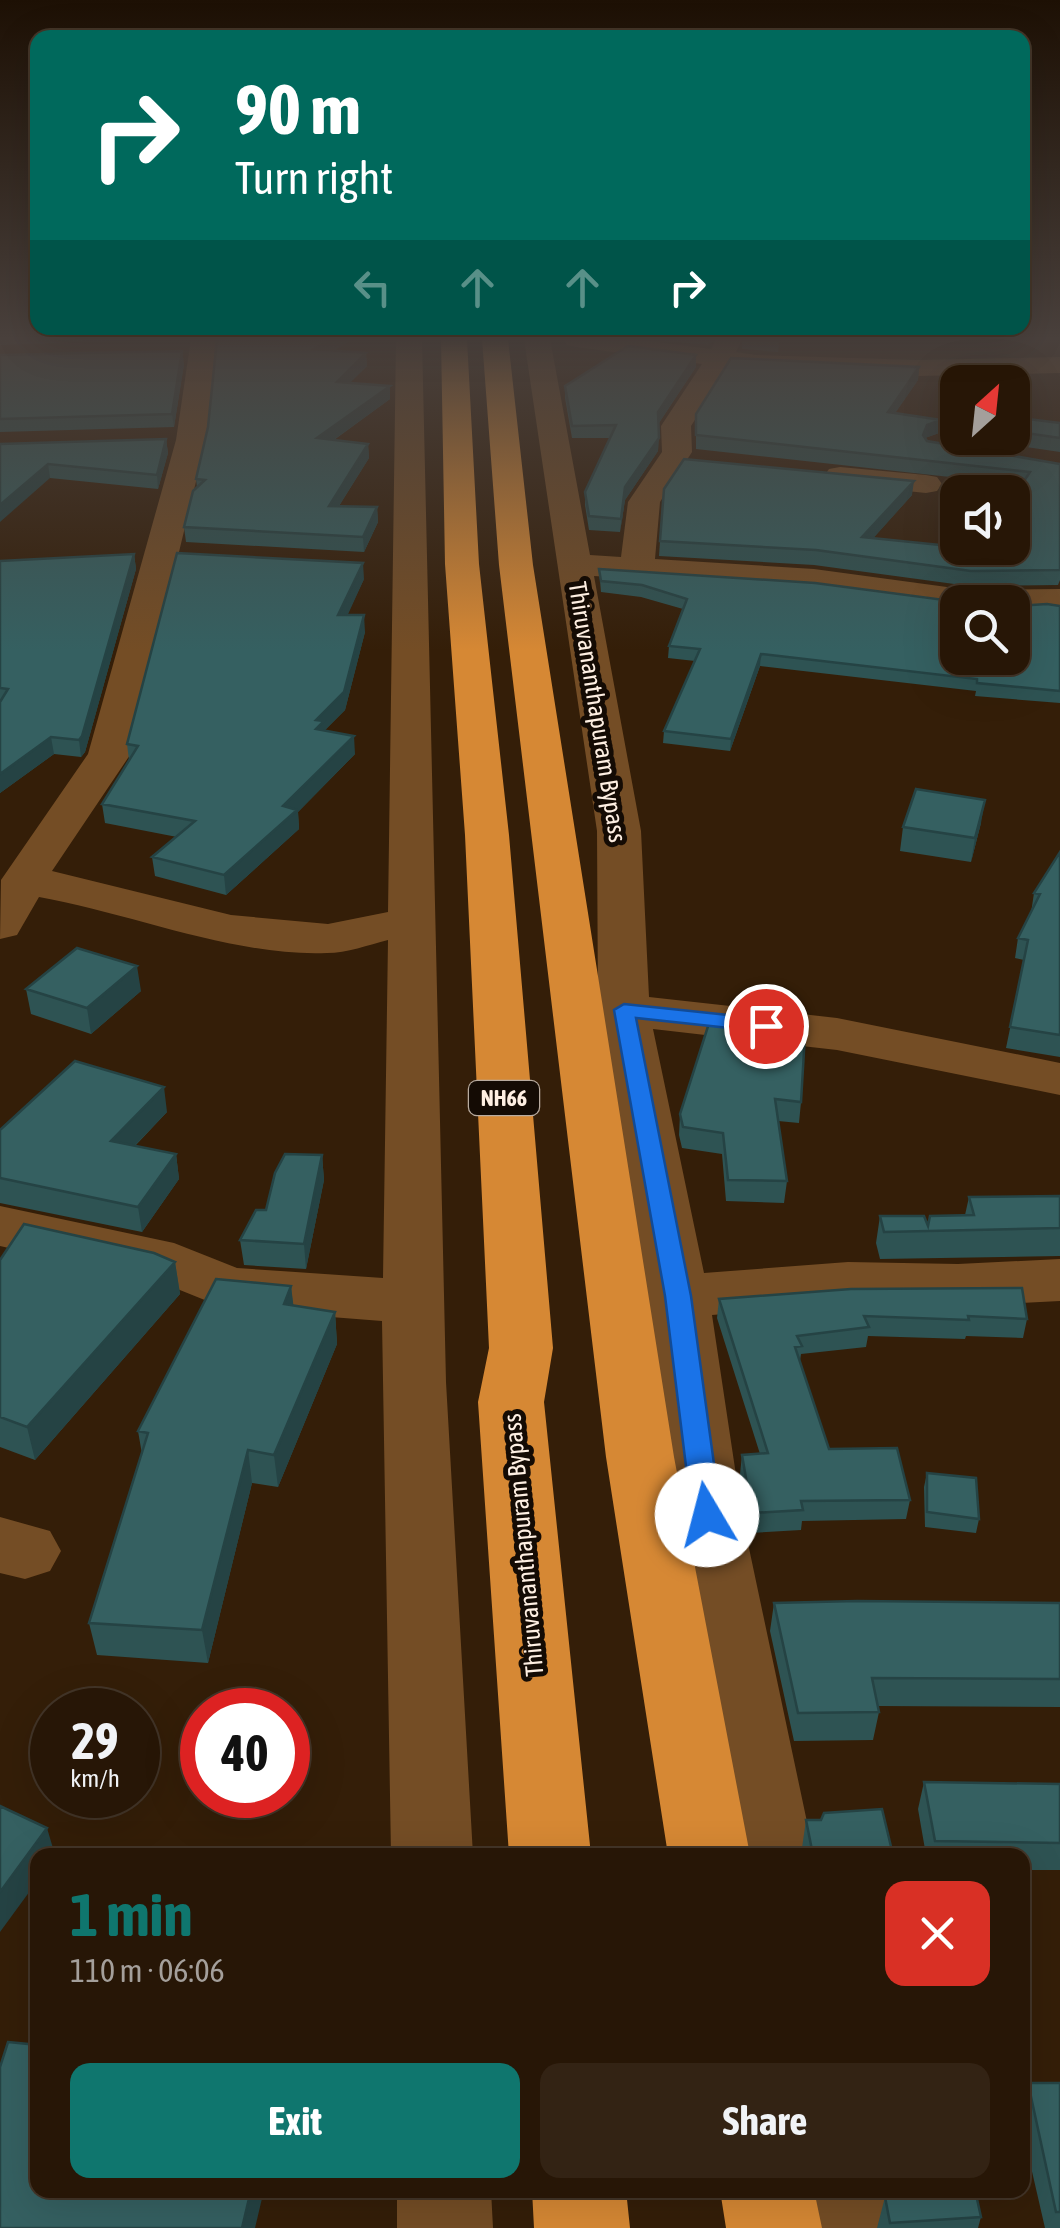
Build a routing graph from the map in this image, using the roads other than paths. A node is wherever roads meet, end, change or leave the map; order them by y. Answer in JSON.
{"nodes":[{"id":1,"x":190,"y":443,"type":"edge"},
{"id":2,"x":402,"y":443,"type":"edge"},
{"id":3,"x":458,"y":443,"type":"edge"},
{"id":4,"x":504,"y":443,"type":"edge"},
{"id":5,"x":552,"y":443,"type":"edge"},
{"id":6,"x":676,"y":443,"type":"edge"},
{"id":7,"x":672,"y":459,"type":"junction"},
{"id":8,"x":712,"y":463,"type":"edge"},
{"id":9,"x":809,"y":472,"type":"edge"},
{"id":10,"x":926,"y":484,"type":"dead end"},
{"id":11,"x":163,"y":554,"type":"junction"},
{"id":12,"x":201,"y":556,"type":"edge"},
{"id":13,"x":125,"y":557,"type":"edge"},
{"id":14,"x":576,"y":564,"type":"junction"},
{"id":15,"x":637,"y":568,"type":"junction"},
{"id":16,"x":1060,"y":600,"type":"edge"},
{"id":17,"x":21,"y":862,"type":"edge"},
{"id":18,"x":411,"y":921,"type":"junction"},
{"id":19,"x":0,"y":925,"type":"edge"},
{"id":20,"x":624,"y":1010,"type":"junction"},
{"id":21,"x":1060,"y":1079,"type":"edge"},
{"id":22,"x":0,"y":1226,"type":"edge"},
{"id":23,"x":1060,"y":1280,"type":"edge"},
{"id":24,"x":678,"y":1296,"type":"junction"},
{"id":25,"x":414,"y":1301,"type":"junction"},
{"id":26,"x":432,"y":1848,"type":"edge"},
{"id":27,"x":549,"y":1848,"type":"edge"},
{"id":28,"x":708,"y":1848,"type":"edge"},
{"id":29,"x":772,"y":1848,"type":"edge"},
{"id":30,"x":444,"y":2198,"type":"edge"},
{"id":31,"x":580,"y":2198,"type":"edge"},
{"id":32,"x":768,"y":2198,"type":"edge"},
{"id":33,"x":840,"y":2198,"type":"edge"},
{"id":34,"x":445,"y":2228,"type":"edge"},
{"id":35,"x":582,"y":2228,"type":"edge"},
{"id":36,"x":774,"y":2228,"type":"edge"},
{"id":37,"x":846,"y":2228,"type":"edge"}],
"edges":[{"from":1,"to":11,"type":"street"},
{"from":2,"to":18,"type":"street"},
{"from":3,"to":27,"type":"highway","name":"Thiruvananthapuram Bypass","number":"NH66"},
{"from":4,"to":28,"type":"highway"},
{"from":5,"to":14,"type":"street","name":"Thiruvananthapuram Bypass"},
{"from":6,"to":7,"type":"street"},
{"from":7,"to":8,"type":"street"},
{"from":7,"to":15,"type":"street"},
{"from":9,"to":10,"type":"street"},
{"from":11,"to":12,"type":"street"},
{"from":11,"to":13,"type":"street"},
{"from":11,"to":17,"type":"street"},
{"from":14,"to":15,"type":"street"},
{"from":14,"to":20,"type":"street","name":"Thiruvananthapuram Bypass"},
{"from":15,"to":16,"type":"street"},
{"from":17,"to":18,"type":"street"},
{"from":17,"to":19,"type":"street"},
{"from":18,"to":25,"type":"street"},
{"from":20,"to":21,"type":"street"},
{"from":20,"to":24,"type":"street","name":"Thiruvananthapuram Bypass"},
{"from":22,"to":25,"type":"street"},
{"from":23,"to":24,"type":"street"},
{"from":24,"to":29,"type":"street","name":"Thiruvananthapuram Bypass"},
{"from":25,"to":26,"type":"street"},
{"from":30,"to":34,"type":"street"},
{"from":31,"to":35,"type":"highway"},
{"from":32,"to":36,"type":"highway"},
{"from":33,"to":37,"type":"street"}]}
